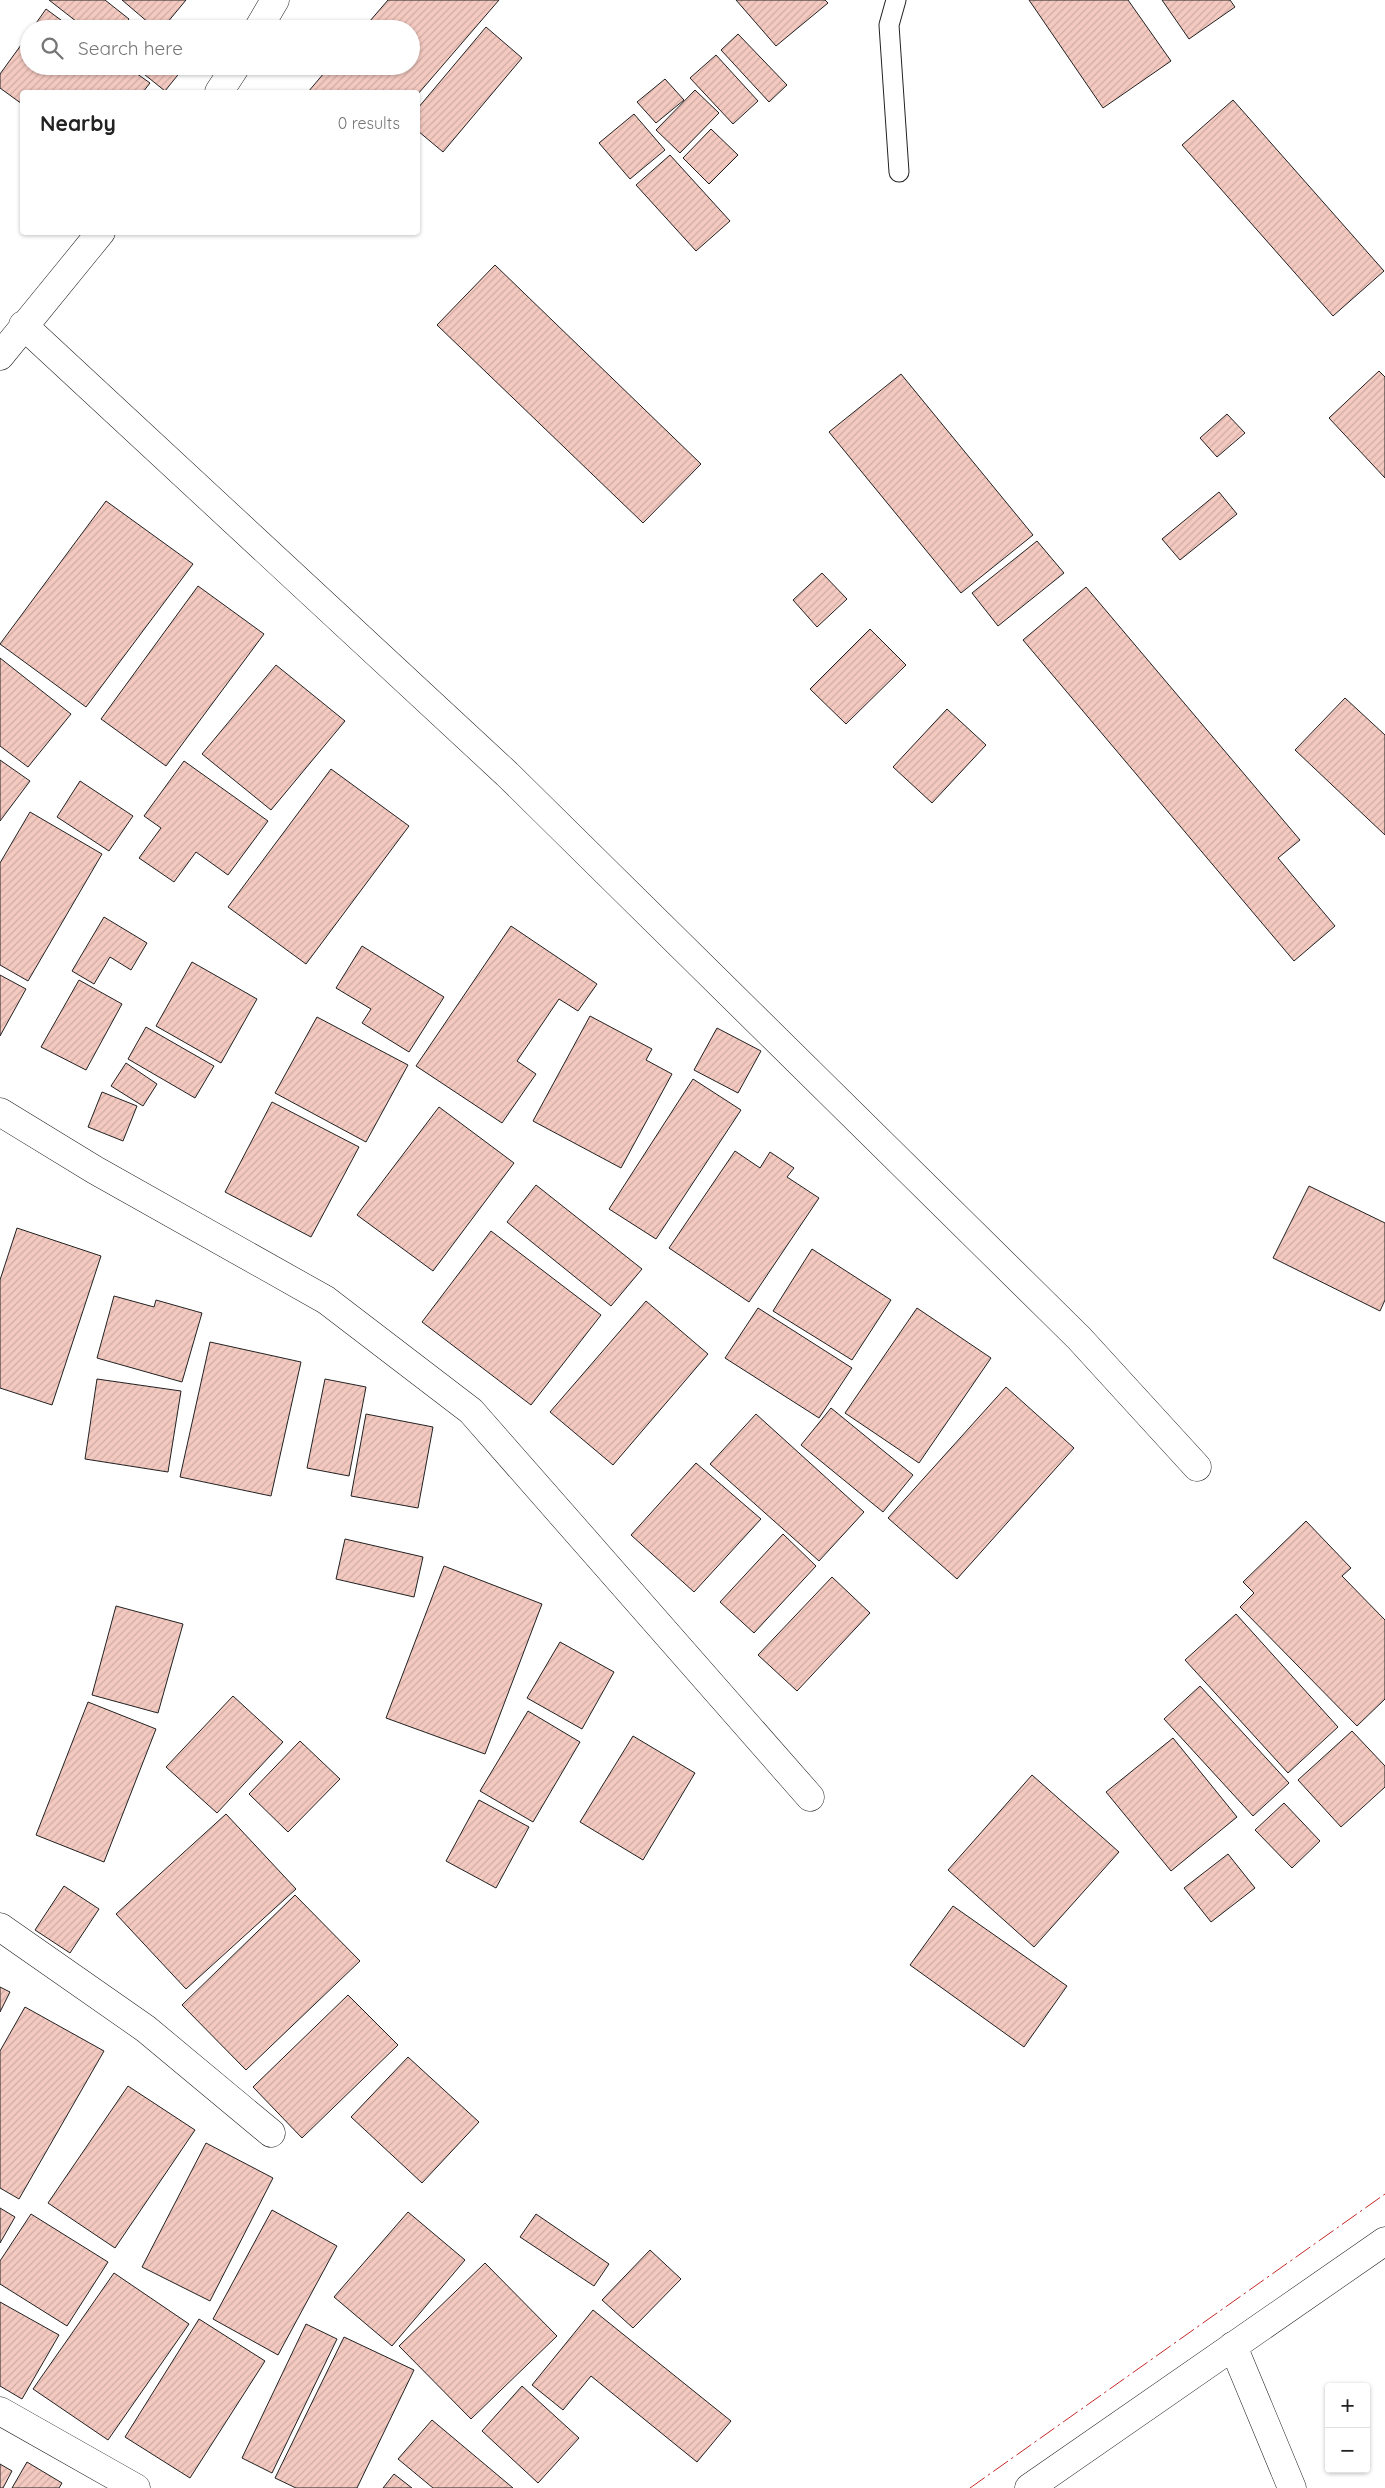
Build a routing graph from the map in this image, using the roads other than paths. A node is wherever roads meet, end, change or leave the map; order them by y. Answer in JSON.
{"nodes":[{"id":1,"x":275,"y":0,"type":"edge"},
{"id":2,"x":896,"y":0,"type":"edge"},
{"id":3,"x":263,"y":20,"type":"edge"},
{"id":4,"x":230,"y":75,"type":"edge"},
{"id":5,"x":220,"y":90,"type":"edge"},
{"id":6,"x":899,"y":172,"type":"dead end"},
{"id":7,"x":98,"y":235,"type":"edge"},
{"id":8,"x":23,"y":325,"type":"junction"},
{"id":9,"x":0,"y":356,"type":"edge"},
{"id":10,"x":0,"y":1112,"type":"edge"},
{"id":11,"x":1197,"y":1468,"type":"dead end"},
{"id":12,"x":810,"y":1797,"type":"dead end"},
{"id":13,"x":0,"y":1927,"type":"edge"},
{"id":14,"x":270,"y":2133,"type":"dead end"},
{"id":15,"x":1385,"y":2241,"type":"edge"},
{"id":16,"x":1233,"y":2346,"type":"junction"},
{"id":17,"x":0,"y":2411,"type":"edge"},
{"id":18,"x":136,"y":2488,"type":"edge"},
{"id":19,"x":1029,"y":2488,"type":"edge"},
{"id":20,"x":1292,"y":2488,"type":"edge"}],
"edges":[{"from":1,"to":3,"type":"street"},
{"from":2,"to":6,"type":"lane"},
{"from":4,"to":5,"type":"street"},
{"from":7,"to":8,"type":"street"},
{"from":8,"to":9,"type":"street"},
{"from":8,"to":11,"type":"street"},
{"from":10,"to":12,"type":"street"},
{"from":13,"to":14,"type":"street"},
{"from":15,"to":16,"type":"street"},
{"from":16,"to":19,"type":"street"},
{"from":16,"to":20,"type":"street"},
{"from":17,"to":18,"type":"street"}]}
